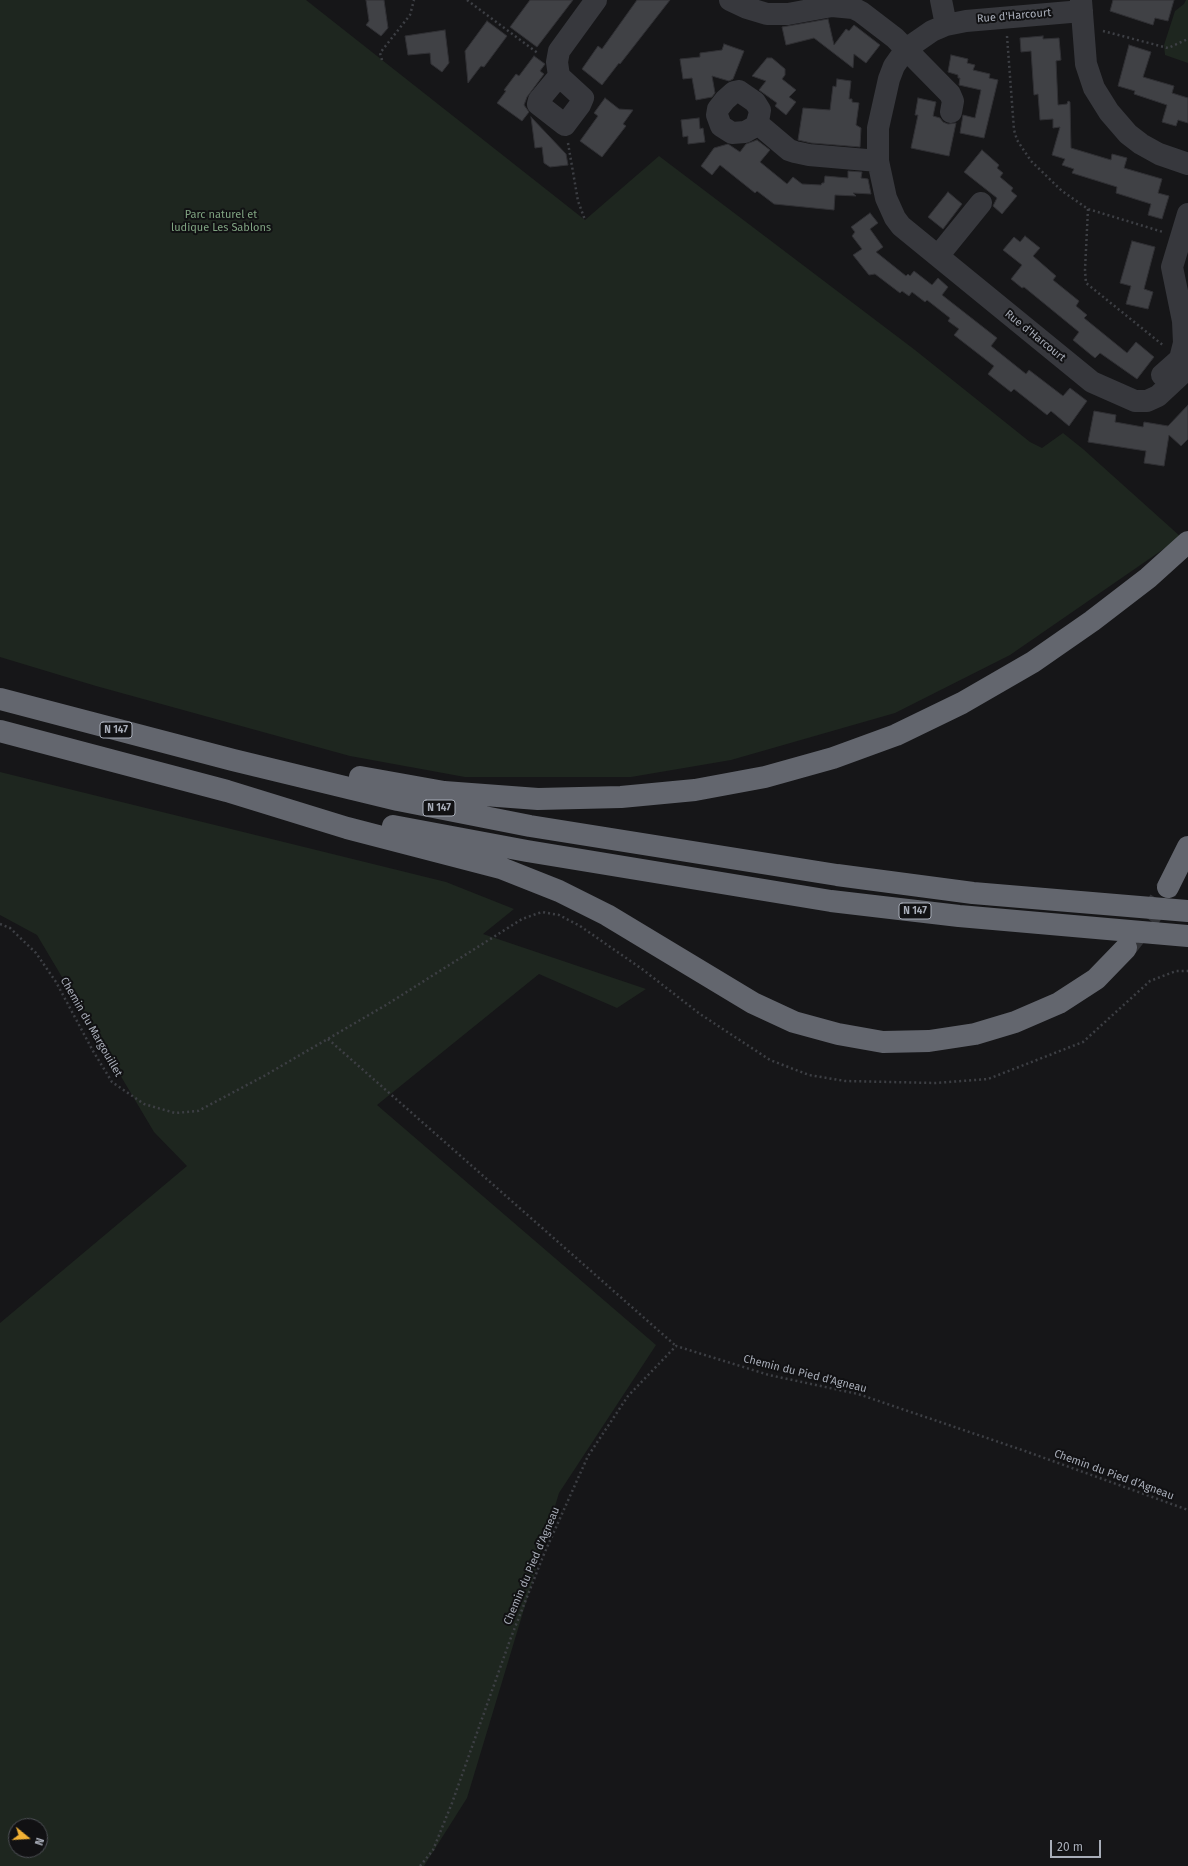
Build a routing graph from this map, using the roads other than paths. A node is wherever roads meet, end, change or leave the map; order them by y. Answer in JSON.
{"nodes":[{"id":1,"x":596,"y":0,"type":"edge"},
{"id":2,"x":730,"y":0,"type":"edge"},
{"id":3,"x":940,"y":0,"type":"edge"},
{"id":4,"x":1082,"y":12,"type":"edge"},
{"id":5,"x":946,"y":25,"type":"junction"},
{"id":6,"x":906,"y":49,"type":"junction"},
{"id":7,"x":558,"y":69,"type":"junction"},
{"id":8,"x":951,"y":112,"type":"dead end"},
{"id":9,"x":757,"y":123,"type":"dead end"},
{"id":10,"x":878,"y":161,"type":"junction"},
{"id":11,"x":1188,"y":164,"type":"edge"},
{"id":12,"x":981,"y":203,"type":"dead end"},
{"id":13,"x":1188,"y":214,"type":"edge"},
{"id":14,"x":938,"y":256,"type":"junction"},
{"id":15,"x":1185,"y":323,"type":"edge"},
{"id":16,"x":1184,"y":363,"type":"edge"},
{"id":17,"x":1188,"y":542,"type":"edge"},
{"id":18,"x":0,"y":699,"type":"edge"},
{"id":19,"x":0,"y":731,"type":"edge"},
{"id":20,"x":233,"y":760,"type":"junction"},
{"id":21,"x":227,"y":791,"type":"junction"},
{"id":22,"x":1188,"y":847,"type":"edge"},
{"id":23,"x":1168,"y":887,"type":"tunnel mouth"},
{"id":24,"x":1188,"y":911,"type":"edge"},
{"id":25,"x":1188,"y":936,"type":"edge"},
{"id":26,"x":1126,"y":948,"type":"tunnel mouth"}],
"edges":[{"from":1,"to":7,"type":"street"},
{"from":2,"to":6,"type":"street"},
{"from":3,"to":5,"type":"street"},
{"from":4,"to":5,"type":"street","name":"Rue d'Harcourt"},
{"from":4,"to":11,"type":"street"},
{"from":5,"to":6,"type":"street","name":"Rue d'Harcourt"},
{"from":6,"to":8,"type":"street"},
{"from":6,"to":10,"type":"street","name":"Rue d'Harcourt"},
{"from":7,"to":7,"type":"street"},
{"from":9,"to":10,"type":"street"},
{"from":10,"to":14,"type":"street","name":"Rue d'Harcourt"},
{"from":12,"to":14,"type":"street"},
{"from":13,"to":15,"type":"street"},
{"from":14,"to":16,"type":"street","name":"Rue d'Harcourt"},
{"from":15,"to":16,"type":"street"},
{"from":17,"to":20,"type":"highway"},
{"from":18,"to":20,"type":"highway","number":"N 147"},
{"from":19,"to":21,"type":"highway","number":"N 147"},
{"from":20,"to":24,"type":"highway","number":"N 147"},
{"from":21,"to":25,"type":"highway","number":"N 147"},
{"from":21,"to":26,"type":"highway"},
{"from":22,"to":23,"type":"highway"}]}
